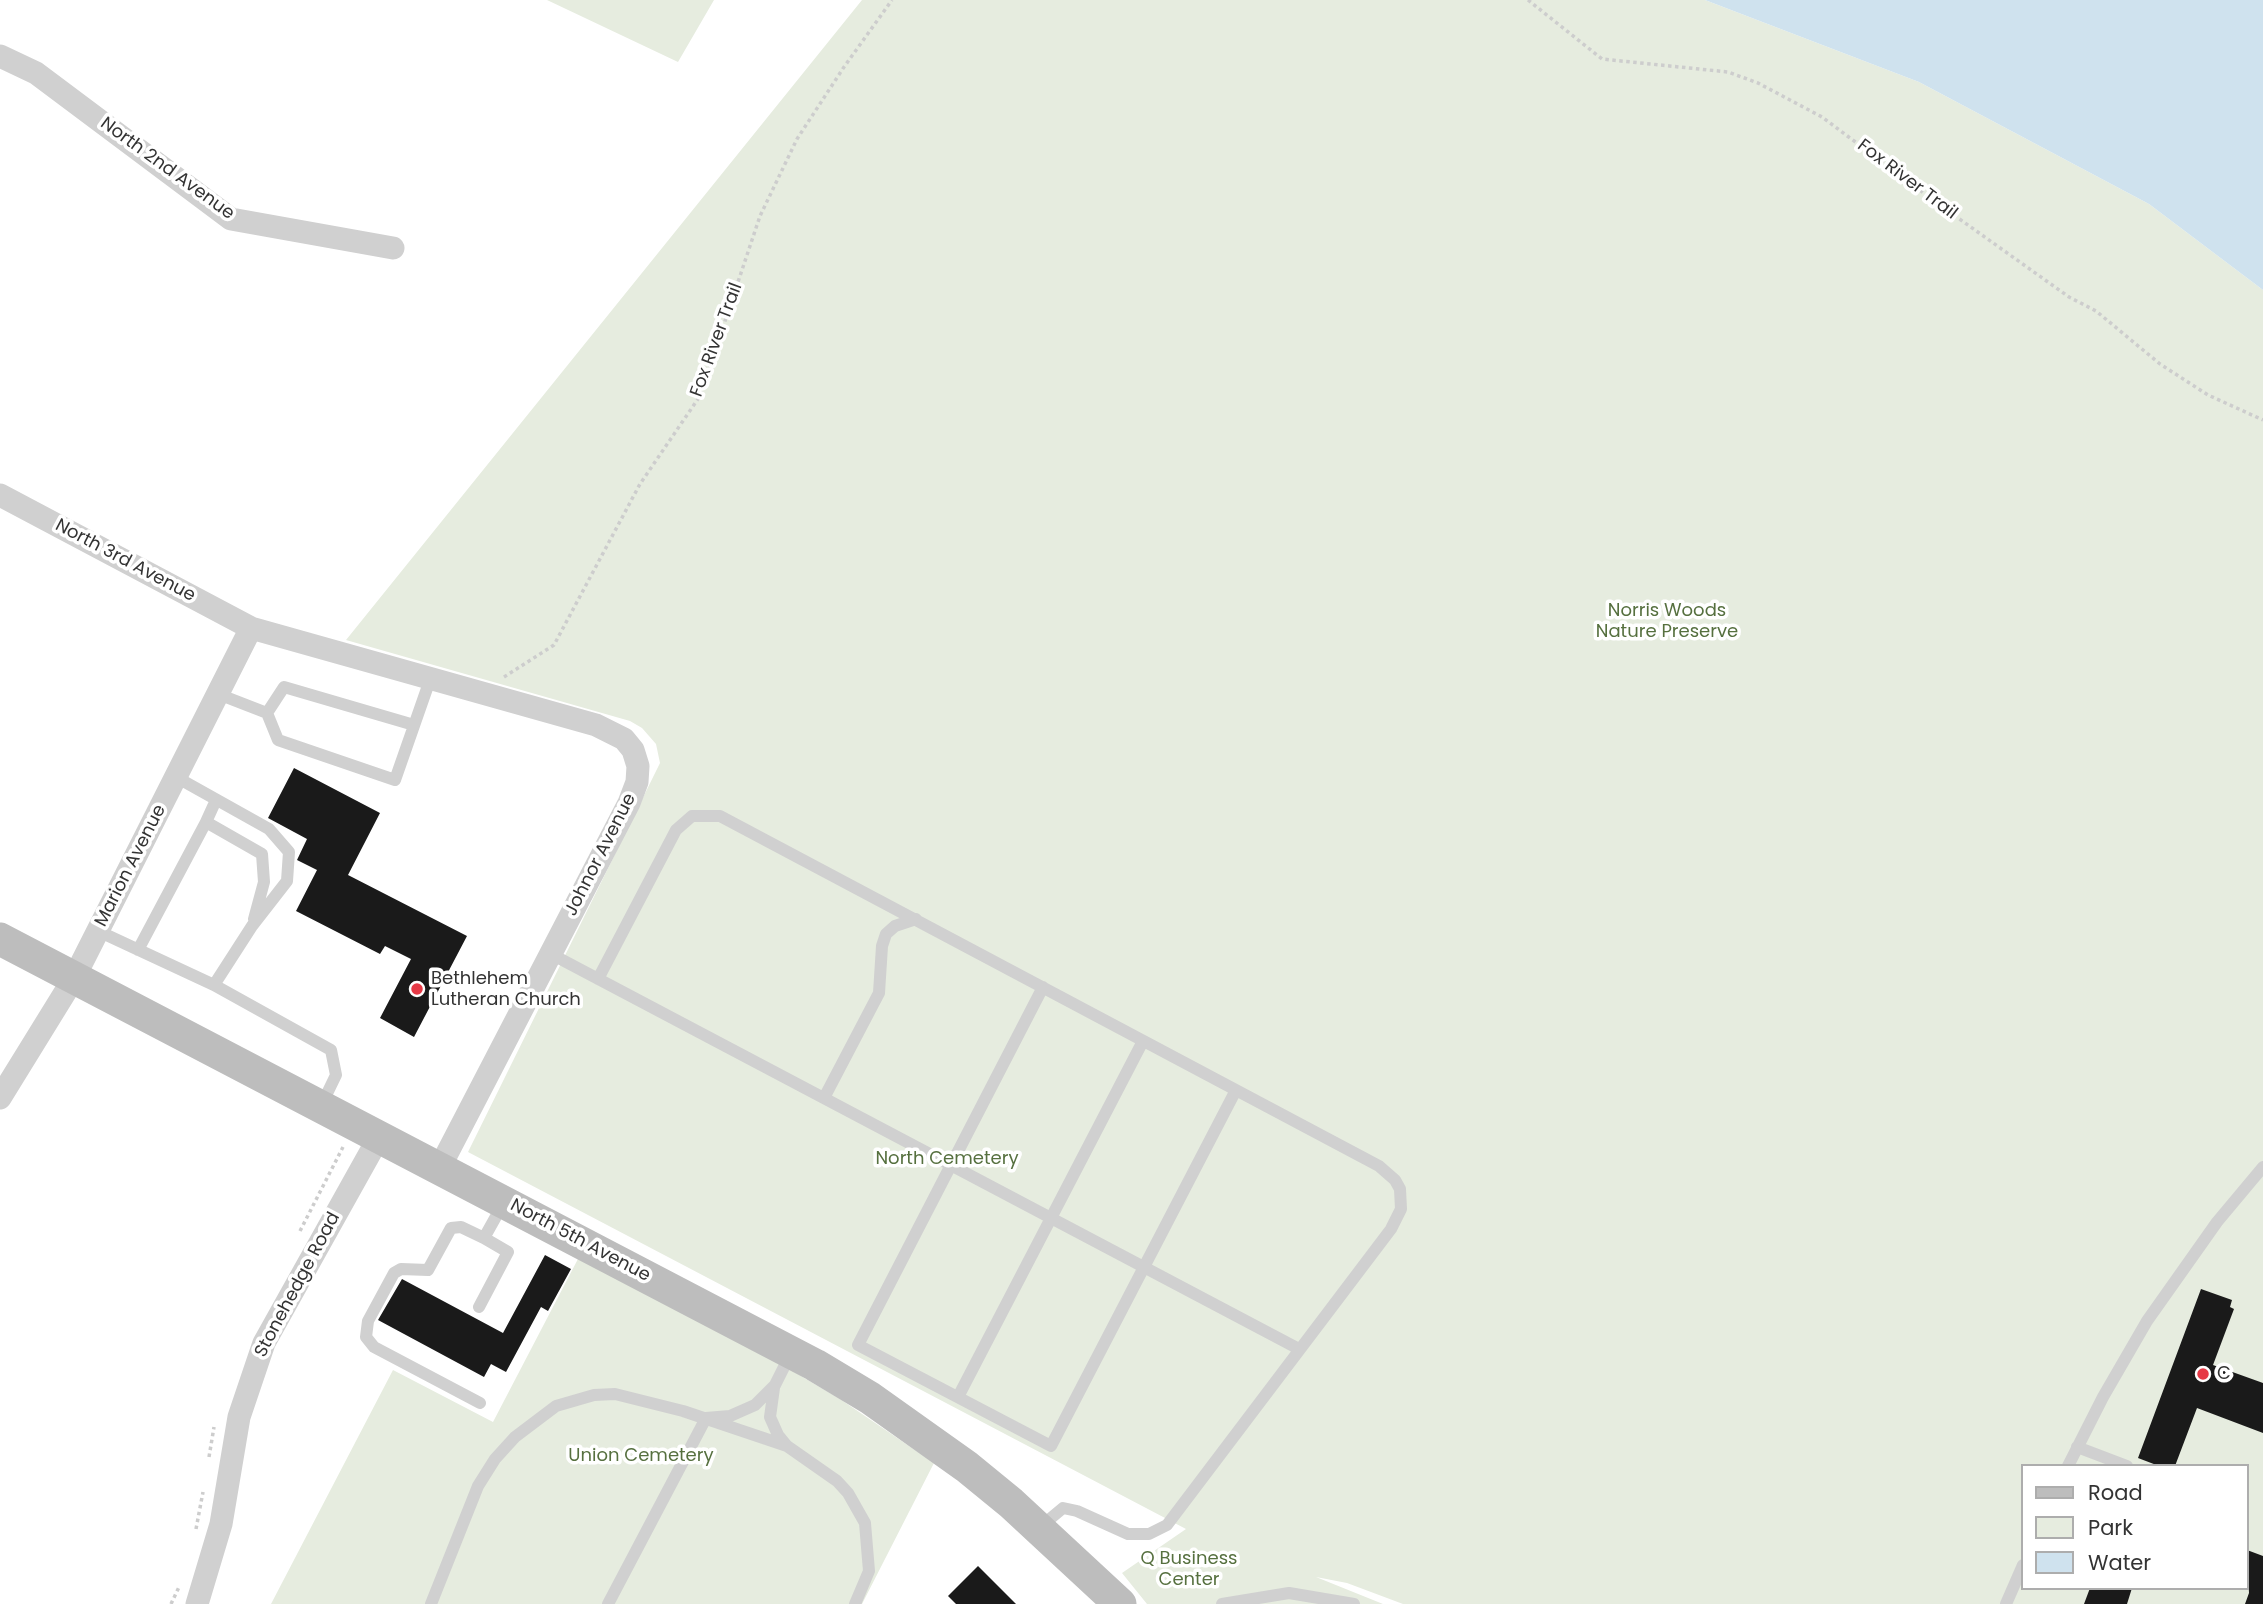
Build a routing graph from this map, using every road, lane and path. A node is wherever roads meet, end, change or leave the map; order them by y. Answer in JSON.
{"nodes":[{"id":1,"x":892,"y":0,"type":"edge"},
{"id":2,"x":1528,"y":0,"type":"edge"},
{"id":3,"x":0,"y":56,"type":"edge"},
{"id":4,"x":393,"y":248,"type":"dead end"},
{"id":5,"x":2263,"y":420,"type":"edge"},
{"id":6,"x":0,"y":495,"type":"edge"},
{"id":7,"x":251,"y":628,"type":"junction"},
{"id":8,"x":431,"y":677,"type":"junction"},
{"id":9,"x":492,"y":693,"type":"junction"},
{"id":10,"x":218,"y":694,"type":"junction"},
{"id":11,"x":267,"y":713,"type":"junction"},
{"id":12,"x":414,"y":725,"type":"junction"},
{"id":13,"x":176,"y":777,"type":"junction"},
{"id":14,"x":216,"y":800,"type":"junction"},
{"id":15,"x":206,"y":822,"type":"junction"},
{"id":16,"x":916,"y":919,"type":"junction"},
{"id":17,"x":252,"y":926,"type":"junction"},
{"id":18,"x":98,"y":931,"type":"junction"},
{"id":19,"x":0,"y":939,"type":"edge"},
{"id":20,"x":138,"y":950,"type":"junction"},
{"id":21,"x":551,"y":954,"type":"junction"},
{"id":22,"x":74,"y":978,"type":"junction"},
{"id":23,"x":598,"y":979,"type":"junction"},
{"id":24,"x":214,"y":985,"type":"junction"},
{"id":25,"x":1043,"y":987,"type":"junction"},
{"id":26,"x":1143,"y":1041,"type":"junction"},
{"id":27,"x":1236,"y":1090,"type":"junction"},
{"id":28,"x":0,"y":1098,"type":"edge"},
{"id":29,"x":824,"y":1098,"type":"junction"},
{"id":30,"x":321,"y":1106,"type":"junction"},
{"id":31,"x":379,"y":1137,"type":"junction"},
{"id":32,"x":950,"y":1165,"type":"junction"},
{"id":33,"x":440,"y":1167,"type":"junction"},
{"id":34,"x":2263,"y":1167,"type":"edge"},
{"id":35,"x":505,"y":1201,"type":"junction"},
{"id":36,"x":1051,"y":1218,"type":"junction"},
{"id":37,"x":484,"y":1238,"type":"junction"},
{"id":38,"x":1143,"y":1267,"type":"junction"},
{"id":39,"x":479,"y":1307,"type":"dead end"},
{"id":40,"x":1299,"y":1349,"type":"junction"},
{"id":41,"x":791,"y":1352,"type":"junction"},
{"id":42,"x":775,"y":1385,"type":"junction"},
{"id":43,"x":958,"y":1397,"type":"junction"},
{"id":44,"x":480,"y":1403,"type":"dead end"},
{"id":45,"x":706,"y":1418,"type":"junction"},
{"id":46,"x":787,"y":1446,"type":"junction"},
{"id":47,"x":2077,"y":1447,"type":"junction"},
{"id":48,"x":2069,"y":1464,"type":"edge"},
{"id":49,"x":2122,"y":1464,"type":"edge"},
{"id":50,"x":1039,"y":1528,"type":"junction"},
{"id":51,"x":2022,"y":1567,"type":"edge"},
{"id":52,"x":197,"y":1604,"type":"edge"},
{"id":53,"x":431,"y":1604,"type":"edge"},
{"id":54,"x":608,"y":1604,"type":"edge"},
{"id":55,"x":855,"y":1604,"type":"edge"},
{"id":56,"x":1120,"y":1604,"type":"edge"},
{"id":57,"x":1223,"y":1604,"type":"edge"},
{"id":58,"x":1354,"y":1604,"type":"edge"},
{"id":59,"x":2006,"y":1604,"type":"edge"}],
"edges":[{"from":1,"to":9,"type":"path","name":"Fox River Trail"},
{"from":2,"to":5,"type":"path","name":"Fox River Trail"},
{"from":3,"to":4,"type":"street","name":"North 2nd Avenue"},
{"from":6,"to":7,"type":"street","name":"North 3rd Avenue"},
{"from":7,"to":8,"type":"street","name":"Johnor Avenue"},
{"from":7,"to":10,"type":"street","name":"Marion Avenue"},
{"from":8,"to":9,"type":"street","name":"Johnor Avenue"},
{"from":8,"to":12,"type":"lane"},
{"from":9,"to":21,"type":"street","name":"Johnor Avenue"},
{"from":10,"to":11,"type":"lane"},
{"from":10,"to":13,"type":"street","name":"Marion Avenue"},
{"from":11,"to":12,"type":"lane"},
{"from":11,"to":12,"type":"lane"},
{"from":13,"to":14,"type":"lane"},
{"from":13,"to":18,"type":"street","name":"Marion Avenue"},
{"from":14,"to":15,"type":"lane"},
{"from":14,"to":17,"type":"lane"},
{"from":15,"to":17,"type":"lane"},
{"from":15,"to":20,"type":"lane"},
{"from":16,"to":23,"type":"lane"},
{"from":16,"to":25,"type":"lane"},
{"from":16,"to":29,"type":"lane"},
{"from":17,"to":24,"type":"lane"},
{"from":18,"to":20,"type":"lane"},
{"from":18,"to":22,"type":"street","name":"Marion Avenue"},
{"from":19,"to":22,"type":"main road","name":"North 5th Avenue"},
{"from":20,"to":24,"type":"lane"},
{"from":21,"to":23,"type":"lane"},
{"from":21,"to":33,"type":"street","name":"Johnor Avenue"},
{"from":22,"to":28,"type":"street","name":"Marion Avenue"},
{"from":22,"to":30,"type":"main road","name":"North 5th Avenue"},
{"from":23,"to":29,"type":"lane"},
{"from":24,"to":30,"type":"lane"},
{"from":25,"to":26,"type":"lane"},
{"from":25,"to":32,"type":"lane"},
{"from":26,"to":27,"type":"lane"},
{"from":26,"to":36,"type":"lane"},
{"from":27,"to":38,"type":"lane"},
{"from":27,"to":40,"type":"lane"},
{"from":29,"to":32,"type":"lane"},
{"from":30,"to":31,"type":"main road","name":"North 5th Avenue"},
{"from":31,"to":33,"type":"main road","name":"North 5th Avenue"},
{"from":31,"to":52,"type":"street","name":"Stonehedge Road"},
{"from":32,"to":36,"type":"lane"},
{"from":32,"to":43,"type":"lane"},
{"from":33,"to":35,"type":"main road","name":"North 5th Avenue"},
{"from":34,"to":47,"type":"lane"},
{"from":35,"to":37,"type":"lane"},
{"from":35,"to":41,"type":"main road","name":"North 5th Avenue"},
{"from":36,"to":38,"type":"lane"},
{"from":36,"to":43,"type":"lane"},
{"from":37,"to":39,"type":"lane"},
{"from":37,"to":44,"type":"lane"},
{"from":38,"to":40,"type":"lane"},
{"from":38,"to":43,"type":"lane"},
{"from":40,"to":50,"type":"lane"},
{"from":41,"to":42,"type":"lane"},
{"from":41,"to":50,"type":"main road","name":"North 5th Avenue"},
{"from":42,"to":45,"type":"lane"},
{"from":42,"to":46,"type":"lane"},
{"from":45,"to":46,"type":"lane"},
{"from":45,"to":53,"type":"lane"},
{"from":45,"to":54,"type":"lane"},
{"from":46,"to":55,"type":"lane"},
{"from":47,"to":48,"type":"lane"},
{"from":47,"to":49,"type":"lane"},
{"from":50,"to":56,"type":"main road","name":"North 5th Avenue"},
{"from":51,"to":59,"type":"lane"},
{"from":57,"to":58,"type":"lane"}]}
